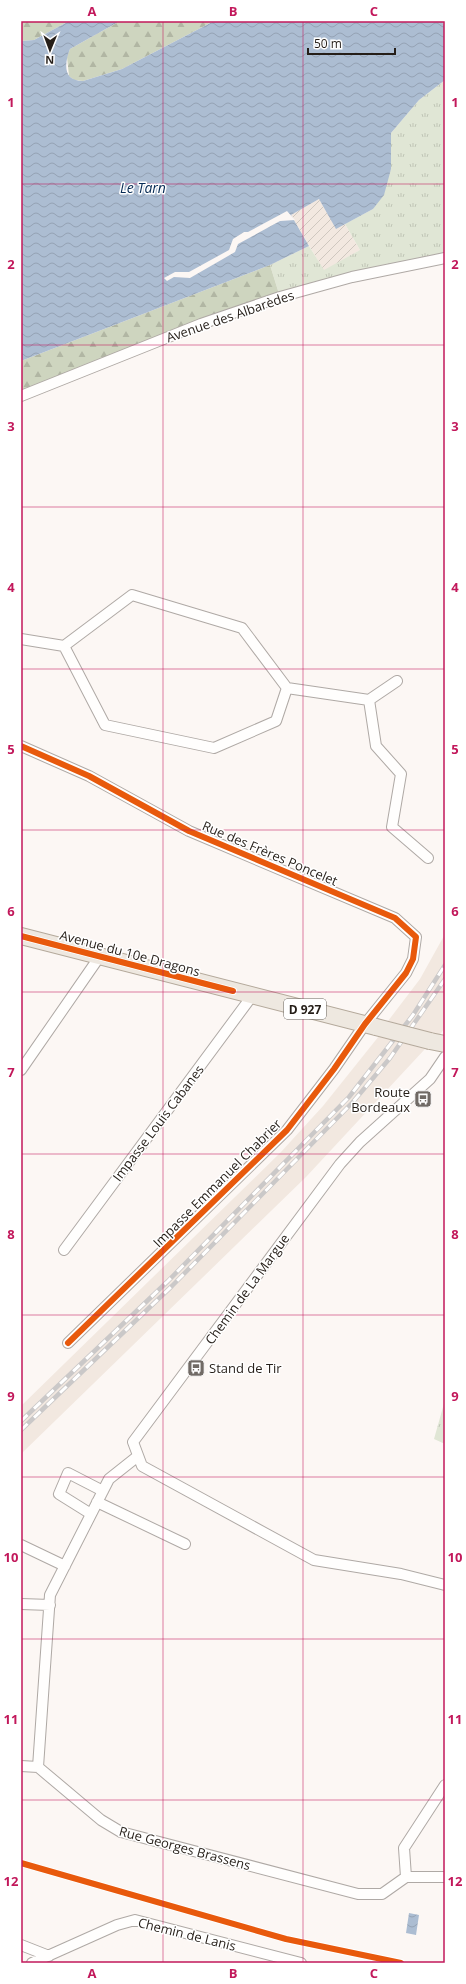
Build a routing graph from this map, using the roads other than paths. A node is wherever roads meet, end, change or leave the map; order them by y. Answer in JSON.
{"nodes":[{"id":1,"x":445,"y":258,"type":"edge"},
{"id":2,"x":21,"y":396,"type":"edge"},
{"id":3,"x":21,"y":639,"type":"edge"},
{"id":4,"x":64,"y":646,"type":"junction"},
{"id":5,"x":397,"y":681,"type":"dead end"},
{"id":6,"x":287,"y":688,"type":"junction"},
{"id":7,"x":369,"y":700,"type":"junction"},
{"id":8,"x":21,"y":746,"type":"edge"},
{"id":9,"x":428,"y":858,"type":"dead end"},
{"id":10,"x":21,"y":936,"type":"edge"},
{"id":11,"x":100,"y":956,"type":"junction"},
{"id":12,"x":252,"y":996,"type":"junction"},
{"id":13,"x":371,"y":1026,"type":"junction"},
{"id":14,"x":437,"y":1042,"type":"edge"},
{"id":15,"x":445,"y":1057,"type":"edge"},
{"id":16,"x":21,"y":1070,"type":"edge"},
{"id":17,"x":64,"y":1250,"type":"dead end"},
{"id":18,"x":68,"y":1343,"type":"dead end"},
{"id":19,"x":138,"y":1456,"type":"junction"},
{"id":20,"x":103,"y":1491,"type":"junction"},
{"id":21,"x":97,"y":1502,"type":"junction"},
{"id":22,"x":91,"y":1514,"type":"junction"},
{"id":23,"x":184,"y":1544,"type":"dead end"},
{"id":24,"x":21,"y":1545,"type":"edge"},
{"id":25,"x":65,"y":1566,"type":"junction"},
{"id":26,"x":445,"y":1585,"type":"edge"},
{"id":27,"x":21,"y":1604,"type":"edge"},
{"id":28,"x":50,"y":1605,"type":"junction"},
{"id":29,"x":21,"y":1766,"type":"edge"},
{"id":30,"x":38,"y":1767,"type":"junction"},
{"id":31,"x":445,"y":1785,"type":"edge"},
{"id":32,"x":406,"y":1877,"type":"junction"},
{"id":33,"x":445,"y":1877,"type":"edge"},
{"id":34,"x":21,"y":1945,"type":"edge"},
{"id":35,"x":49,"y":1956,"type":"junction"},
{"id":36,"x":32,"y":1963,"type":"edge"},
{"id":37,"x":301,"y":1963,"type":"edge"}],
"edges":[{"from":1,"to":2,"type":"street","name":"Avenue des Albarèdes"},
{"from":3,"to":4,"type":"street"},
{"from":4,"to":6,"type":"street"},
{"from":4,"to":6,"type":"street"},
{"from":5,"to":7,"type":"street"},
{"from":6,"to":7,"type":"street"},
{"from":7,"to":9,"type":"street"},
{"from":8,"to":13,"type":"street","name":"Rue des Frères Poncelet"},
{"from":10,"to":11,"type":"main road","name":"Avenue du 10e Dragons","number":"D 927"},
{"from":11,"to":12,"type":"main road","name":"Avenue du 10e Dragons","number":"D 927"},
{"from":11,"to":16,"type":"street"},
{"from":12,"to":13,"type":"main road","name":"Avenue du 10e Dragons","number":"D 927"},
{"from":12,"to":17,"type":"street","name":"Impasse Louis Cabanes"},
{"from":13,"to":14,"type":"main road","name":"Avenue du 10e Dragons","number":"D 927","bridge":true},
{"from":13,"to":18,"type":"street","name":"Impasse Emmanuel Chabrier"},
{"from":15,"to":19,"type":"street","name":"Chemin de La Margue"},
{"from":19,"to":20,"type":"street"},
{"from":19,"to":26,"type":"street"},
{"from":20,"to":21,"type":"street"},
{"from":20,"to":22,"type":"street"},
{"from":21,"to":22,"type":"street"},
{"from":21,"to":23,"type":"street"},
{"from":22,"to":25,"type":"street"},
{"from":24,"to":25,"type":"street"},
{"from":25,"to":28,"type":"street"},
{"from":27,"to":28,"type":"street"},
{"from":28,"to":30,"type":"street"},
{"from":29,"to":30,"type":"street"},
{"from":30,"to":32,"type":"street","name":"Rue Georges Brassens"},
{"from":31,"to":32,"type":"street"},
{"from":32,"to":33,"type":"street"},
{"from":34,"to":35,"type":"street"},
{"from":35,"to":36,"type":"street","name":"Chemin de Lanis"},
{"from":35,"to":37,"type":"street","name":"Chemin de Lanis"}]}
